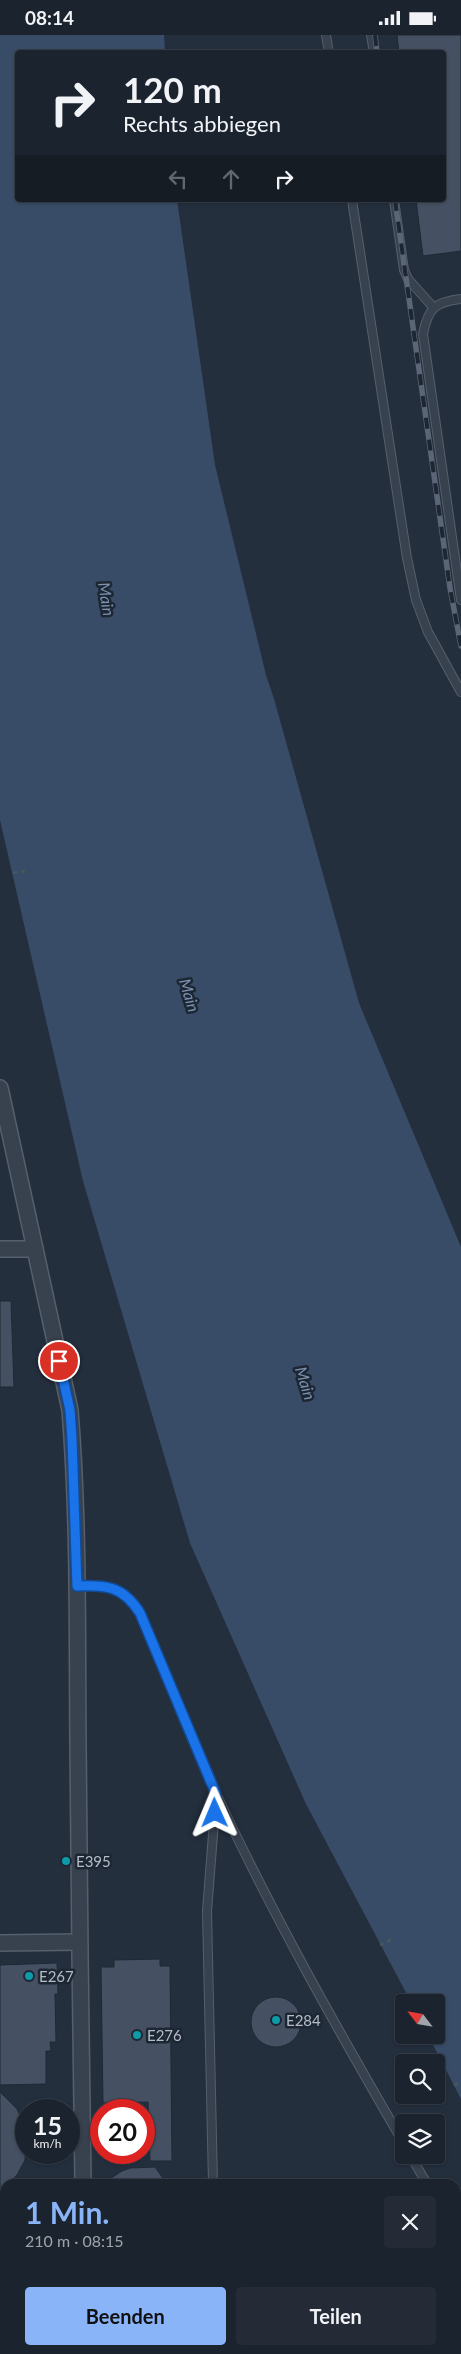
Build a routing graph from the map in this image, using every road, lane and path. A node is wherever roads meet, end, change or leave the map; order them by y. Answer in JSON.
{"nodes":[{"id":1,"x":326,"y":35,"type":"edge"},
{"id":2,"x":371,"y":35,"type":"edge"},
{"id":3,"x":328,"y":50,"type":"edge"},
{"id":4,"x":374,"y":50,"type":"edge"},
{"id":5,"x":352,"y":202,"type":"edge"},
{"id":6,"x":394,"y":202,"type":"edge"},
{"id":7,"x":461,"y":299,"type":"edge"},
{"id":8,"x":433,"y":307,"type":"junction"},
{"id":9,"x":461,"y":600,"type":"edge"},
{"id":10,"x":461,"y":692,"type":"edge"},
{"id":11,"x":26,"y":871,"type":"dead end"},
{"id":12,"x":13,"y":873,"type":"dead end"},
{"id":13,"x":0,"y":1088,"type":"edge"},
{"id":14,"x":0,"y":1249,"type":"edge"},
{"id":15,"x":35,"y":1249,"type":"junction"},
{"id":16,"x":77,"y":1586,"type":"junction"},
{"id":17,"x":216,"y":1794,"type":"junction"},
{"id":18,"x":393,"y":1939,"type":"dead end"},
{"id":19,"x":79,"y":1942,"type":"junction"},
{"id":20,"x":0,"y":1943,"type":"edge"},
{"id":21,"x":380,"y":1945,"type":"dead end"},
{"id":22,"x":461,"y":2082,"type":"edge"},
{"id":23,"x":454,"y":2085,"type":"dead end"},
{"id":24,"x":395,"y":2129,"type":"edge"},
{"id":25,"x":415,"y":2164,"type":"edge"},
{"id":26,"x":83,"y":2179,"type":"edge"},
{"id":27,"x":213,"y":2179,"type":"edge"},
{"id":28,"x":424,"y":2179,"type":"edge"}],
"edges":[{"from":1,"to":3,"type":"lane"},
{"from":2,"to":4,"type":"lane"},
{"from":5,"to":10,"type":"lane"},
{"from":6,"to":8,"type":"lane"},
{"from":7,"to":8,"type":"lane"},
{"from":8,"to":9,"type":"lane"},
{"from":11,"to":12,"type":"path"},
{"from":13,"to":15,"type":"street"},
{"from":14,"to":15,"type":"street"},
{"from":15,"to":16,"type":"street"},
{"from":16,"to":17,"type":"lane"},
{"from":16,"to":19,"type":"street"},
{"from":17,"to":24,"type":"lane"},
{"from":17,"to":27,"type":"lane"},
{"from":18,"to":21,"type":"path"},
{"from":19,"to":20,"type":"street"},
{"from":19,"to":26,"type":"street"},
{"from":22,"to":23,"type":"path"},
{"from":25,"to":28,"type":"lane"}]}
